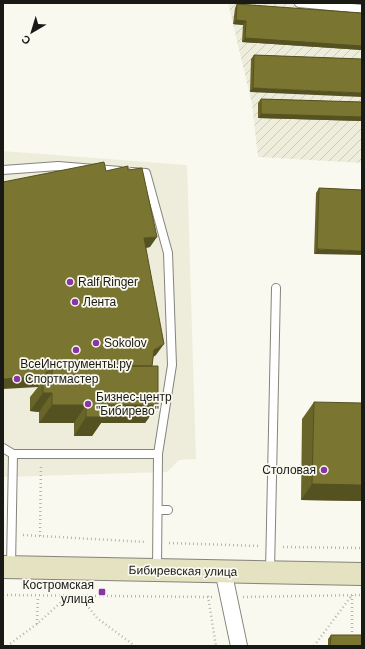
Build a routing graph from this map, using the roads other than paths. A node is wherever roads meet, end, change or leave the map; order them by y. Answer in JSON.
{"nodes":[{"id":1,"x":300,"y":3,"type":"edge"},
{"id":2,"x":362,"y":9,"type":"edge"},
{"id":3,"x":3,"y":170,"type":"edge"},
{"id":4,"x":276,"y":288,"type":"dead end"},
{"id":5,"x":3,"y":448,"type":"edge"},
{"id":6,"x":13,"y":454,"type":"junction"},
{"id":7,"x":158,"y":454,"type":"junction"},
{"id":8,"x":158,"y":510,"type":"junction"},
{"id":9,"x":168,"y":510,"type":"dead end"},
{"id":10,"x":7,"y":568,"type":"edge"},
{"id":11,"x":223,"y":570,"type":"junction"},
{"id":12,"x":157,"y":571,"type":"junction"},
{"id":13,"x":270,"y":572,"type":"junction"},
{"id":14,"x":362,"y":574,"type":"edge"},
{"id":15,"x":239,"y":646,"type":"edge"}],
"edges":[{"from":1,"to":2,"type":"lane"},
{"from":3,"to":7,"type":"lane"},
{"from":4,"to":13,"type":"lane"},
{"from":5,"to":6,"type":"lane"},
{"from":6,"to":7,"type":"lane"},
{"from":6,"to":10,"type":"lane"},
{"from":7,"to":8,"type":"lane"},
{"from":8,"to":9,"type":"lane"},
{"from":8,"to":12,"type":"lane"},
{"from":10,"to":12,"type":"main road","name":"Бибиревская улица"},
{"from":11,"to":12,"type":"main road","name":"Бибиревская улица"},
{"from":11,"to":13,"type":"main road","name":"Бибиревская улица"},
{"from":11,"to":15,"type":"street"},
{"from":13,"to":14,"type":"main road","name":"Бибиревская улица"}]}
